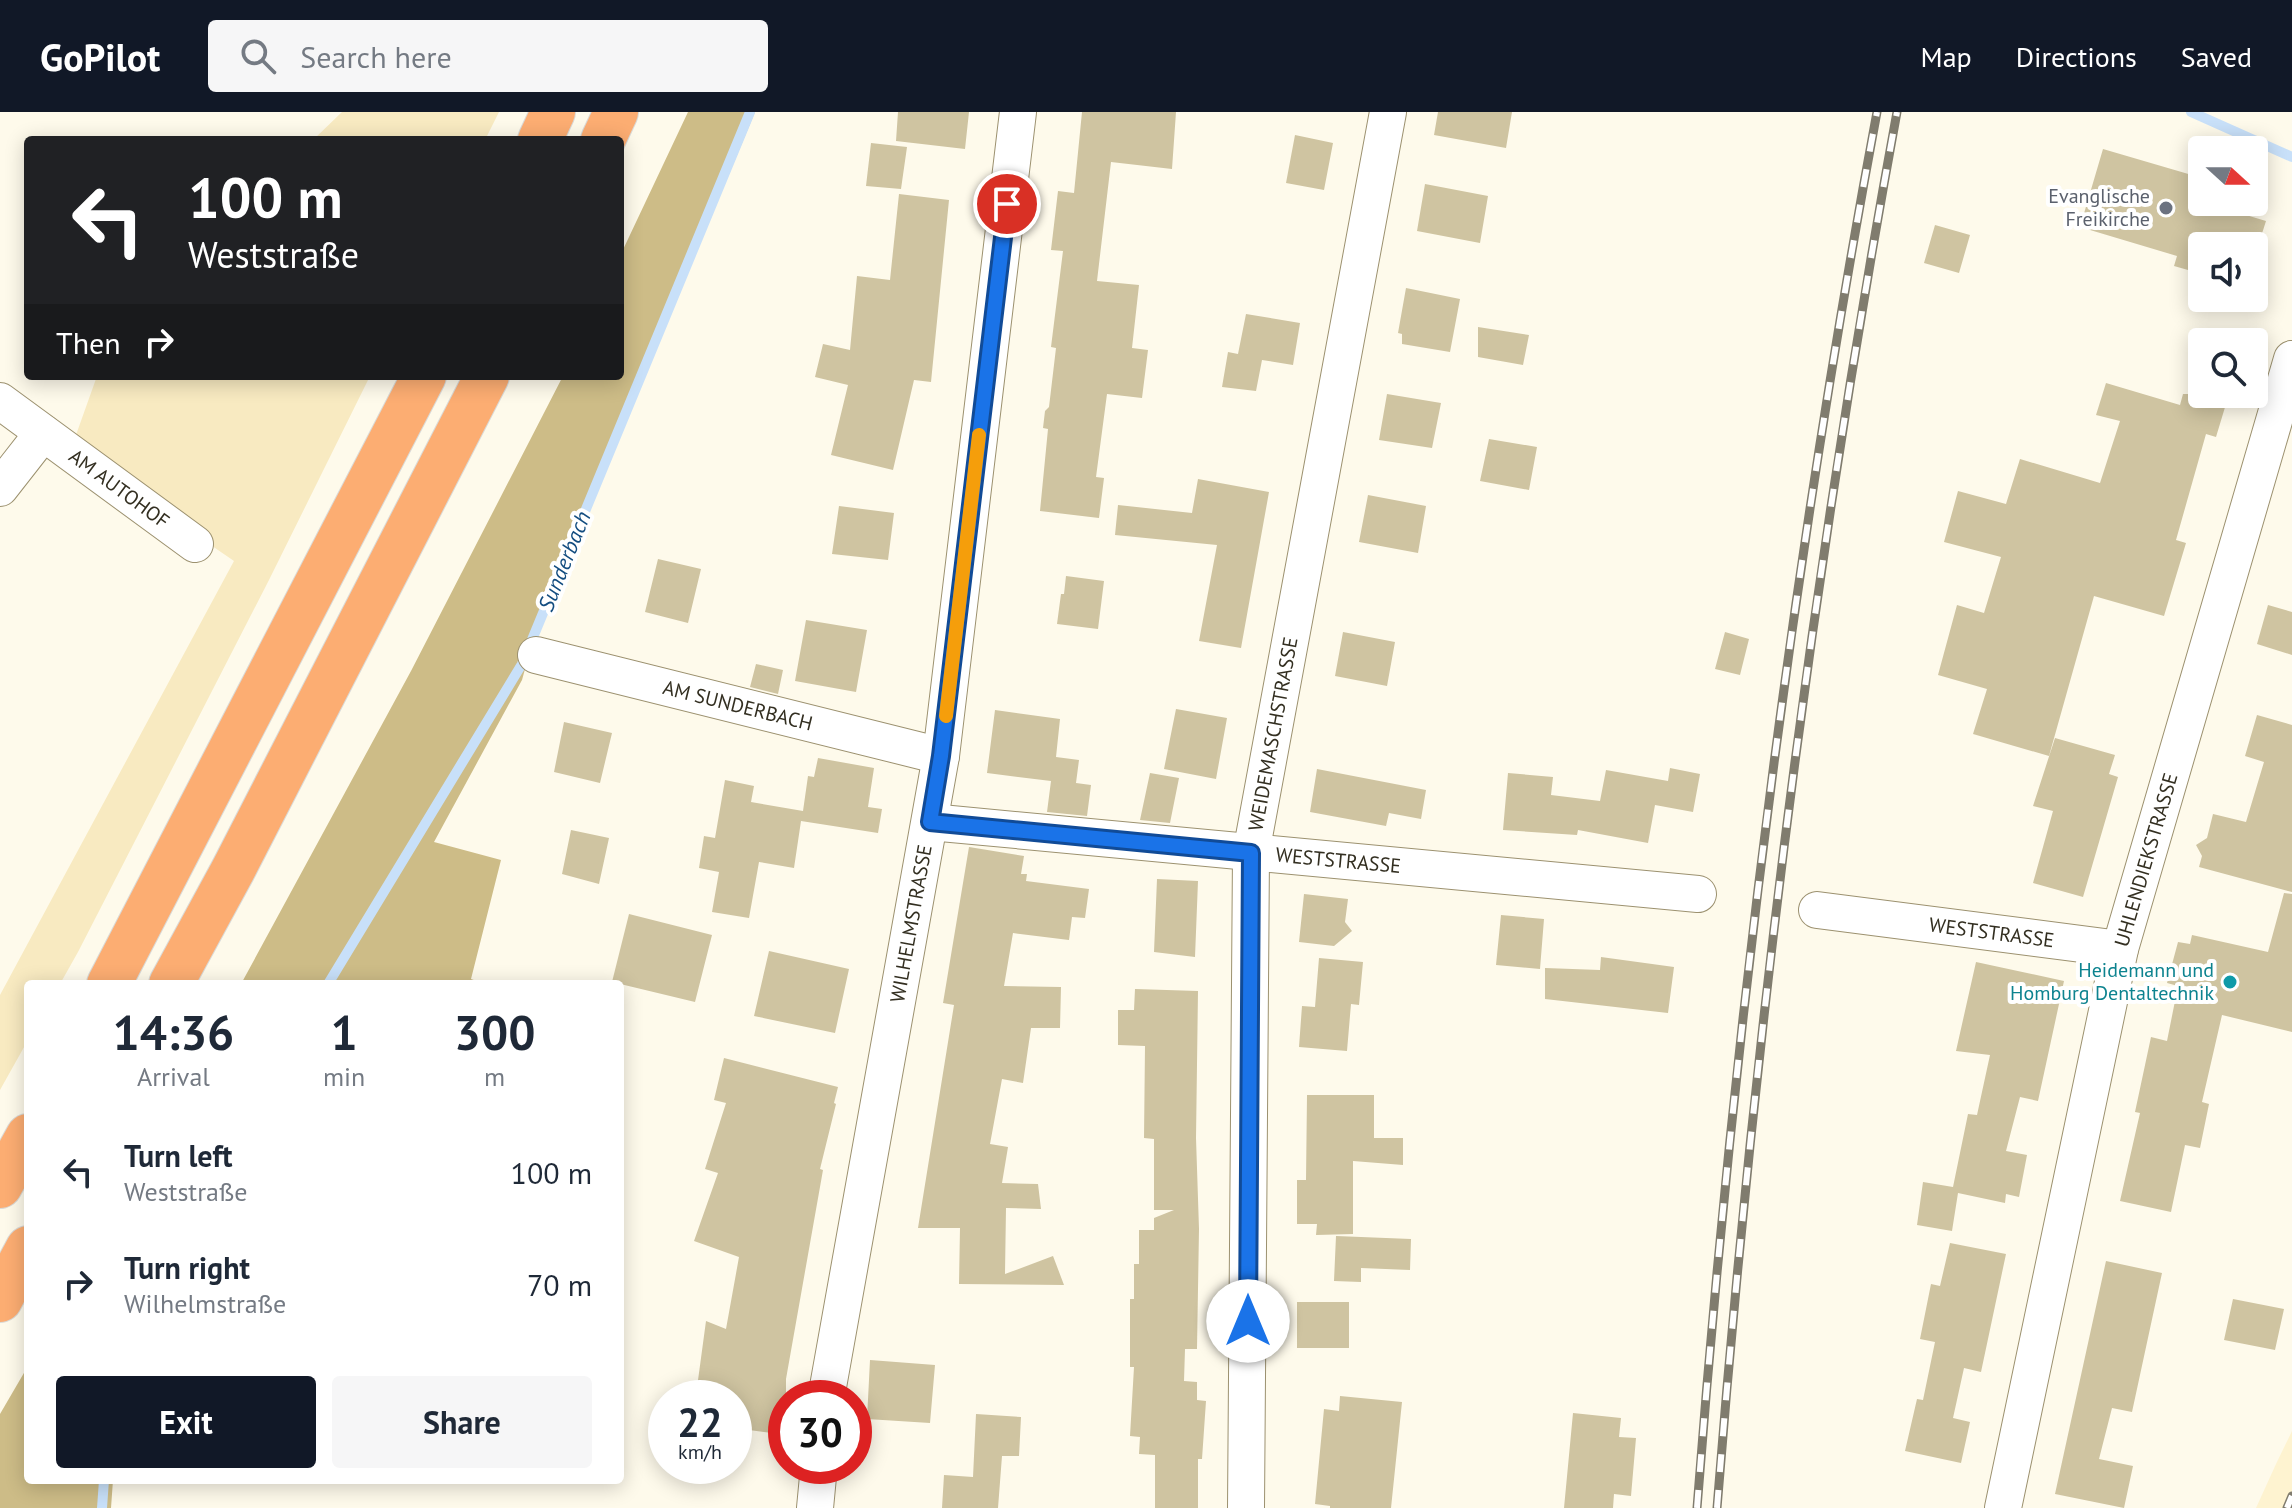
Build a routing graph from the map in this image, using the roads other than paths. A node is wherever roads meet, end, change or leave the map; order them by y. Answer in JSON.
{"nodes":[{"id":1,"x":553,"y":112,"type":"edge"},
{"id":2,"x":616,"y":112,"type":"edge"},
{"id":3,"x":1018,"y":112,"type":"edge"},
{"id":4,"x":1388,"y":112,"type":"edge"},
{"id":5,"x":542,"y":136,"type":"edge"},
{"id":6,"x":605,"y":136,"type":"edge"},
{"id":7,"x":2292,"y":359,"type":"edge"},
{"id":8,"x":422,"y":380,"type":"edge"},
{"id":9,"x":485,"y":380,"type":"edge"},
{"id":10,"x":0,"y":401,"type":"edge"},
{"id":11,"x":43,"y":433,"type":"junction"},
{"id":12,"x":0,"y":488,"type":"edge"},
{"id":13,"x":195,"y":544,"type":"dead end"},
{"id":14,"x":536,"y":655,"type":"dead end"},
{"id":15,"x":941,"y":756,"type":"junction"},
{"id":16,"x":930,"y":822,"type":"junction"},
{"id":17,"x":1251,"y":853,"type":"junction"},
{"id":18,"x":1698,"y":894,"type":"dead end"},
{"id":19,"x":1817,"y":910,"type":"dead end"},
{"id":20,"x":2120,"y":949,"type":"junction"},
{"id":21,"x":111,"y":980,"type":"edge"},
{"id":22,"x":173,"y":980,"type":"edge"},
{"id":23,"x":24,"y":1143,"type":"edge"},
{"id":24,"x":0,"y":1186,"type":"edge"},
{"id":25,"x":24,"y":1255,"type":"edge"},
{"id":26,"x":0,"y":1300,"type":"edge"},
{"id":27,"x":829,"y":1380,"type":"edge"},
{"id":28,"x":817,"y":1484,"type":"edge"},
{"id":29,"x":815,"y":1508,"type":"edge"},
{"id":30,"x":1246,"y":1508,"type":"edge"},
{"id":31,"x":2003,"y":1508,"type":"edge"}],
"edges":[{"from":1,"to":5,"type":"highway"},
{"from":2,"to":6,"type":"highway"},
{"from":3,"to":15,"type":"street","name":"WILHELMSTRASSE"},
{"from":4,"to":17,"type":"street","name":"WEIDEMASCHSTRASSE"},
{"from":7,"to":20,"type":"street","name":"UHLENDIEKSTRASSE"},
{"from":8,"to":21,"type":"highway"},
{"from":9,"to":22,"type":"highway"},
{"from":10,"to":11,"type":"street","name":"AM AUTOHOF"},
{"from":11,"to":12,"type":"street"},
{"from":11,"to":13,"type":"street","name":"AM AUTOHOF"},
{"from":14,"to":15,"type":"street","name":"AM SUNDERBACH"},
{"from":15,"to":16,"type":"street","name":"WILHELMSTRASSE"},
{"from":16,"to":17,"type":"street","name":"WESTSTRASSE"},
{"from":16,"to":27,"type":"street","name":"WILHELMSTRASSE"},
{"from":17,"to":18,"type":"street","name":"WESTSTRASSE"},
{"from":17,"to":30,"type":"street","name":"WEIDEMASCHSTRASSE"},
{"from":19,"to":20,"type":"street","name":"WESTSTRASSE"},
{"from":20,"to":31,"type":"street","name":"UHLENDIEKSTRASSE"},
{"from":23,"to":24,"type":"highway"},
{"from":25,"to":26,"type":"highway"},
{"from":28,"to":29,"type":"street"}]}
